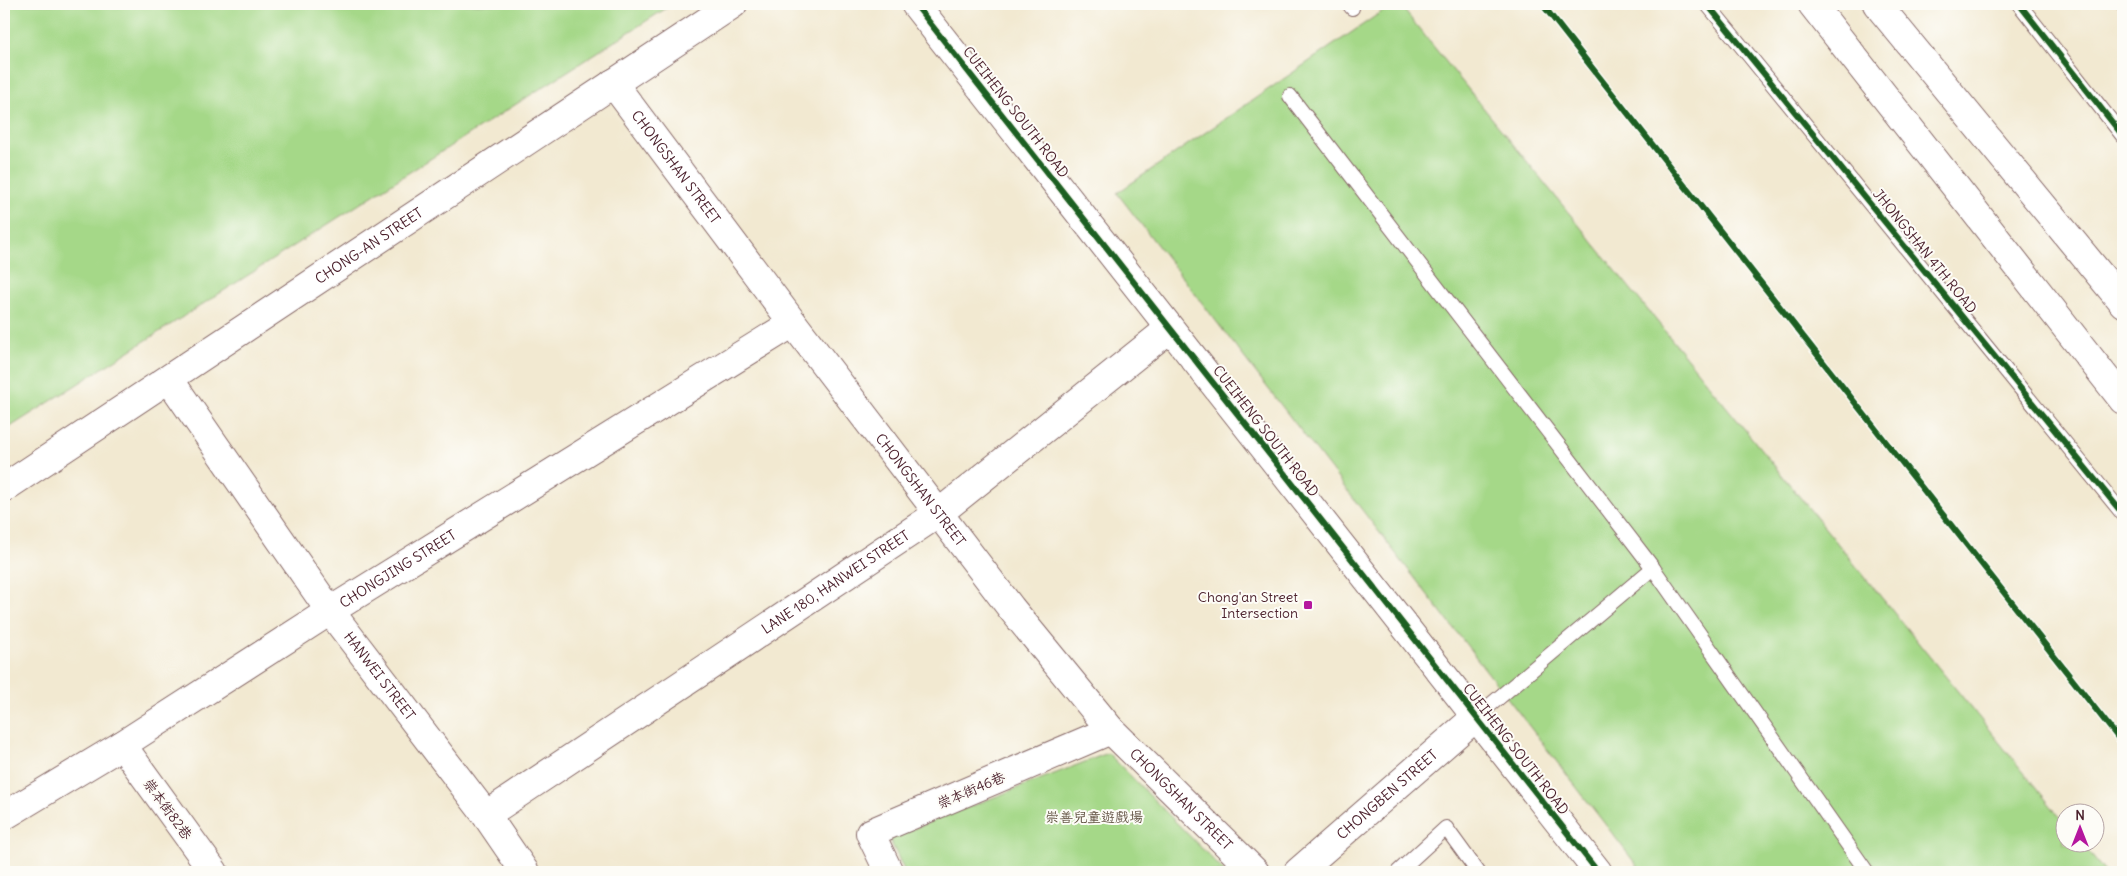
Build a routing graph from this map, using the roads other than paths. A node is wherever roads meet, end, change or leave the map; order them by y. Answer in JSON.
{"nodes":[{"id":1,"x":733,"y":4,"type":"edge"},
{"id":2,"x":916,"y":4,"type":"edge"},
{"id":3,"x":1706,"y":4,"type":"edge"},
{"id":4,"x":1812,"y":4,"type":"edge"},
{"id":5,"x":1877,"y":4,"type":"edge"},
{"id":6,"x":2019,"y":4,"type":"edge"},
{"id":7,"x":613,"y":83,"type":"junction"},
{"id":8,"x":1290,"y":96,"type":"dead end"},
{"id":9,"x":2123,"y":136,"type":"edge"},
{"id":10,"x":2123,"y":303,"type":"edge"},
{"id":11,"x":793,"y":323,"type":"junction"},
{"id":12,"x":1169,"y":329,"type":"junction"},
{"id":13,"x":169,"y":379,"type":"junction"},
{"id":14,"x":2123,"y":400,"type":"edge"},
{"id":15,"x":4,"y":488,"type":"edge"},
{"id":16,"x":939,"y":513,"type":"junction"},
{"id":17,"x":2123,"y":514,"type":"edge"},
{"id":18,"x":1653,"y":568,"type":"junction"},
{"id":19,"x":330,"y":611,"type":"junction"},
{"id":20,"x":1476,"y":717,"type":"junction"},
{"id":21,"x":1111,"y":730,"type":"junction"},
{"id":22,"x":122,"y":745,"type":"junction"},
{"id":23,"x":486,"y":815,"type":"junction"},
{"id":24,"x":4,"y":816,"type":"edge"},
{"id":25,"x":214,"y":872,"type":"edge"},
{"id":26,"x":525,"y":872,"type":"edge"},
{"id":27,"x":889,"y":872,"type":"edge"},
{"id":28,"x":1255,"y":872,"type":"edge"},
{"id":29,"x":1298,"y":872,"type":"edge"},
{"id":30,"x":1398,"y":872,"type":"edge"},
{"id":31,"x":1478,"y":872,"type":"edge"},
{"id":32,"x":1598,"y":872,"type":"edge"},
{"id":33,"x":1867,"y":872,"type":"edge"}],
"edges":[{"from":1,"to":7,"type":"street","name":"CHONG-AN STREET"},
{"from":2,"to":12,"type":"street","name":"CUEIHENG SOUTH ROAD"},
{"from":3,"to":17,"type":"lane","name":"JHONGSHAN 4TH ROAD"},
{"from":4,"to":14,"type":"street"},
{"from":5,"to":10,"type":"street"},
{"from":6,"to":9,"type":"lane"},
{"from":7,"to":11,"type":"street","name":"CHONGSHAN STREET"},
{"from":7,"to":13,"type":"street","name":"CHONG-AN STREET"},
{"from":8,"to":18,"type":"lane"},
{"from":11,"to":16,"type":"street","name":"CHONGSHAN STREET"},
{"from":11,"to":19,"type":"street","name":"CHONGJING STREET"},
{"from":12,"to":16,"type":"street","name":"LANE 180, HANWEI STREET"},
{"from":12,"to":20,"type":"street","name":"CUEIHENG SOUTH ROAD"},
{"from":13,"to":15,"type":"street","name":"CHONG-AN STREET"},
{"from":13,"to":19,"type":"street","name":"HANWEI STREET"},
{"from":16,"to":21,"type":"street","name":"CHONGSHAN STREET"},
{"from":16,"to":23,"type":"street","name":"LANE 180, HANWEI STREET"},
{"from":18,"to":20,"type":"lane"},
{"from":18,"to":33,"type":"lane"},
{"from":19,"to":22,"type":"street","name":"CHONGJING STREET"},
{"from":19,"to":23,"type":"street","name":"HANWEI STREET"},
{"from":20,"to":29,"type":"street","name":"CHONGBEN STREET"},
{"from":20,"to":32,"type":"street","name":"CUEIHENG SOUTH ROAD"},
{"from":21,"to":27,"type":"street","name":"崇本街46巷"},
{"from":21,"to":28,"type":"street","name":"CHONGSHAN STREET"},
{"from":22,"to":24,"type":"street","name":"CHONGJING STREET"},
{"from":22,"to":25,"type":"street","name":"崇本街82巷"},
{"from":23,"to":26,"type":"street","name":"HANWEI STREET"},
{"from":30,"to":31,"type":"lane"}]}
